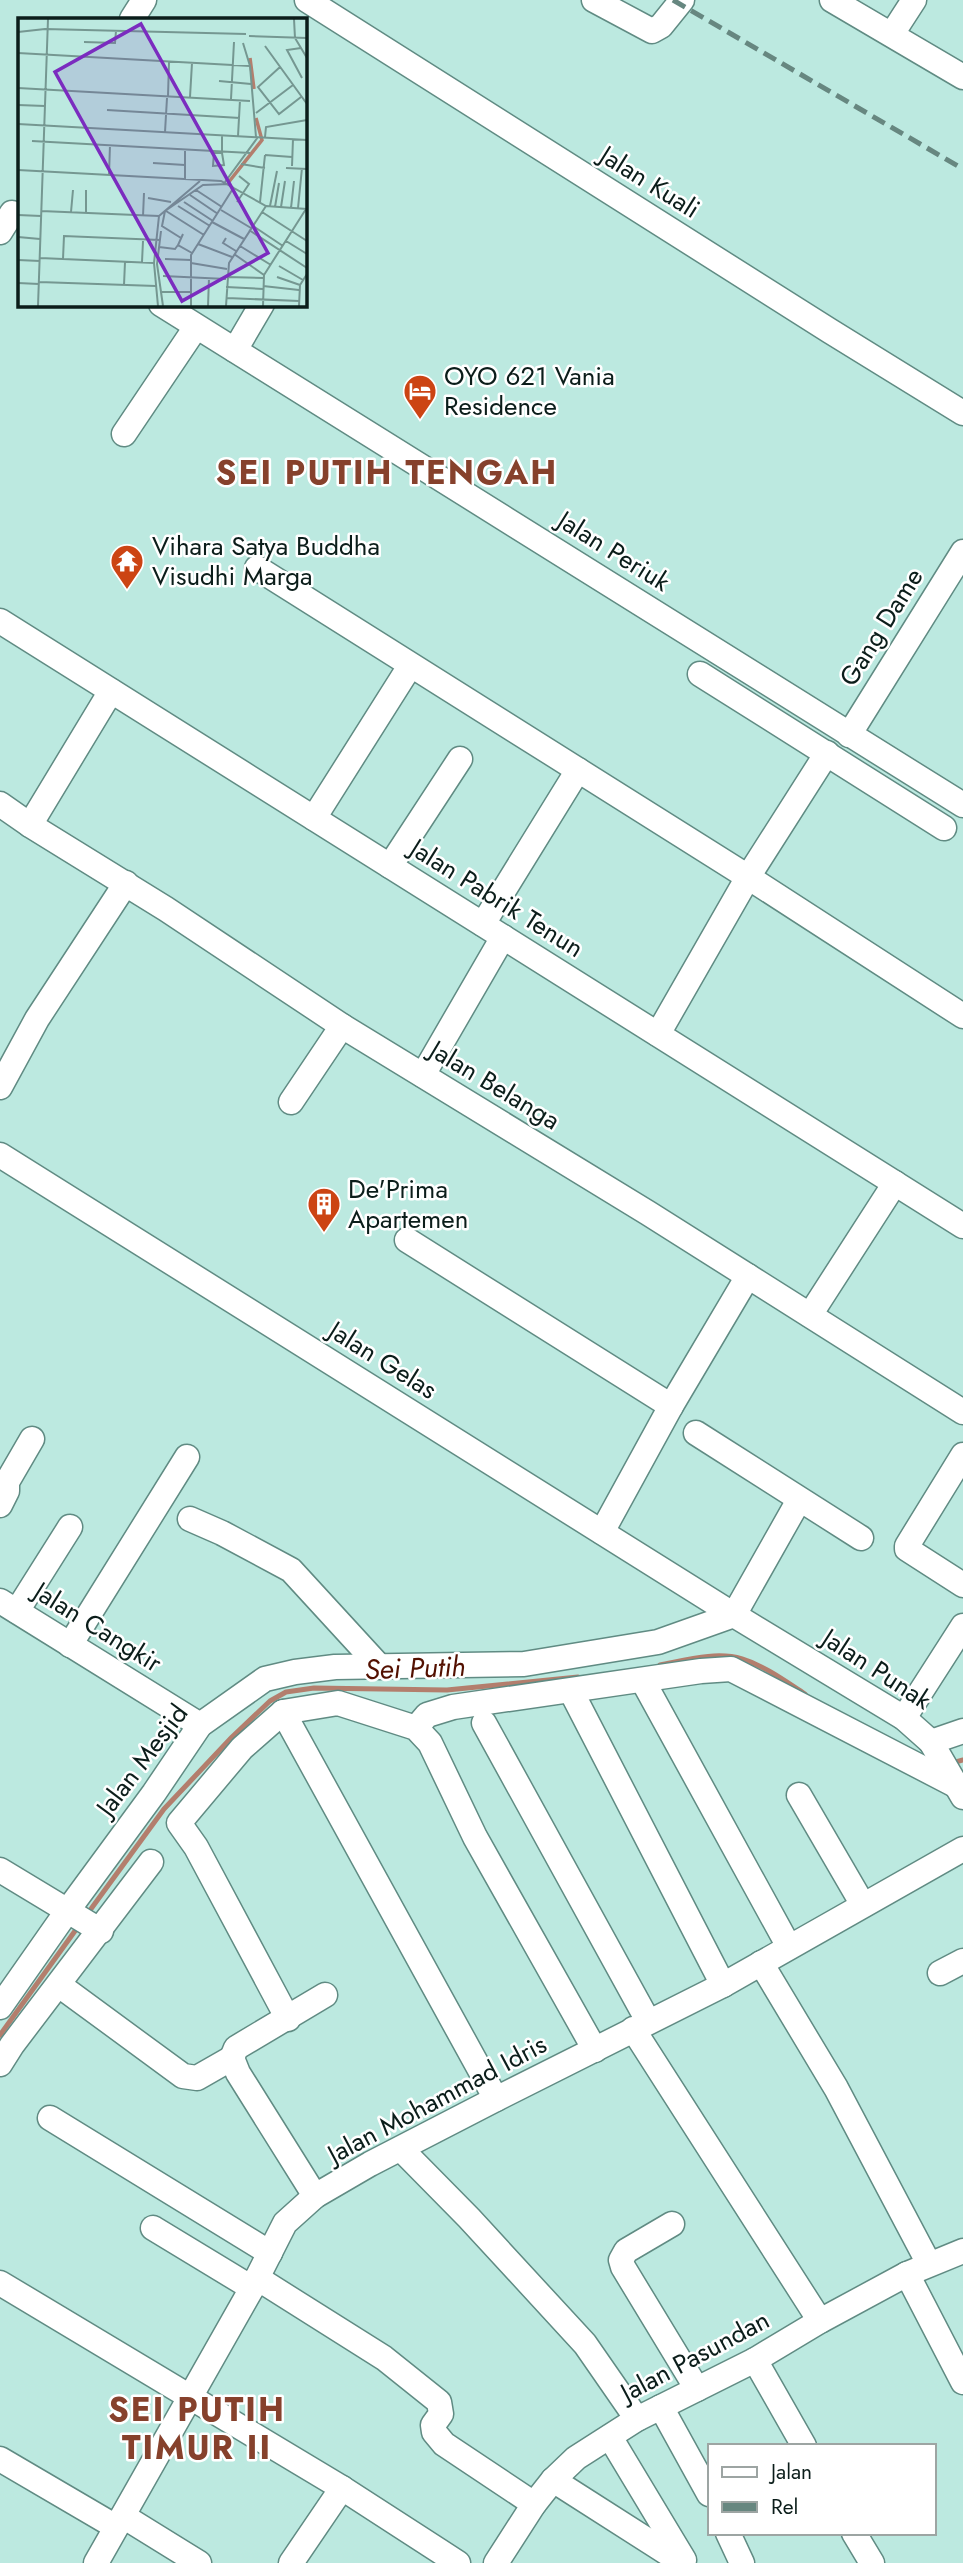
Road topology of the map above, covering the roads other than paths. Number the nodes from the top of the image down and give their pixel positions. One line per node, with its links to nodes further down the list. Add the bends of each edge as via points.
1 (144, 0): 7 (street)
2 (307, 0): 14 (street, Jalan Kuali)
3 (594, 0): 4 (street, via 652,31)
4 (682, 0)
5 (832, 0): 8 (street)
6 (903, 4): 8 (street)
7 (133, 18)
8 (892, 34): 9 (street)
9 (963, 78)
10 (164, 306): 12 (street, Jalan Periuk)
11 (261, 306): 13 (street)
12 (196, 327): 13 (street, Jalan Periuk); 15 (street)
13 (235, 350): 22 (street, Jalan Periuk)
14 (963, 412)
15 (124, 434)
16 (962, 556): 22 (street, Gang Dame)
17 (257, 568): 19 (street)
18 (0, 621): 21 (street, Jalan Pabrik Tenun)
19 (410, 666): 25 (street); 28 (street)
20 (700, 674): 23 (street)
21 (111, 691): 28 (street, Jalan Pabrik Tenun); 29 (street)
22 (849, 734): 27 (street, Jalan Periuk)
23 (827, 753): 30 (street); 32 (street)
24 (460, 759): 31 (street)
25 (578, 770): 32 (street); 34 (street)
26 (0, 804): 29 (street, Jalan Belanga)
27 (963, 805)
28 (314, 818): 31 (street, Jalan Pabrik Tenun)
29 (30, 825): 33 (street, Jalan Belanga)
30 (944, 828)
31 (390, 866): 34 (street, Jalan Pabrik Tenun)
32 (748, 877): 35 (street); 37 (street)
33 (126, 883): 36 (street, Jalan Belanga); 39 (street, via 37,1018)
34 (493, 931): 37 (street, Jalan Pabrik Tenun); 38 (street)
35 (963, 1016)
36 (342, 1026): 38 (street, Jalan Belanga); 40 (street)
37 (658, 1034): 42 (street, Jalan Pabrik Tenun)
38 (423, 1075): 45 (street, Jalan Belanga)
39 (0, 1087)
40 (291, 1102)
41 (0, 1155): 57 (street, Jalan Gelas)
42 (895, 1183): 43 (street, Jalan Pabrik Tenun); 46 (street)
43 (963, 1226)
44 (407, 1240): 47 (street)
45 (748, 1276): 46 (street, Jalan Belanga); 47 (street)
46 (810, 1315): 48 (street, Jalan Belanga)
47 (671, 1406): 57 (street)
48 (963, 1412)
49 (696, 1433): 53 (street)
50 (32, 1438): 54 (street, via 7,1482)
51 (963, 1455): 59 (street, via 906,1546)
52 (187, 1457): 63 (street)
53 (799, 1500): 58 (street); 61 (street)
54 (0, 1505)
55 (190, 1519): 64 (street, via 291,1570)
56 (70, 1527): 60 (street)
57 (602, 1532): 61 (street, Jalan Gelas)
58 (862, 1538)
59 (963, 1585)
60 (8, 1606): 63 (street, Jalan Cangkir)
61 (734, 1615): 64 (street, Jalan Mesjid, via 658,1642 524,1664); 68 (street, Jalan Punak)
62 (963, 1626): 68 (street)
63 (70, 1645): 70 (street, Jalan Cangkir)
64 (380, 1667): 70 (street, Jalan Mesjid, via 335,1667 265,1679)
65 (643, 1681): 66 (street); 73 (street, via 732,1669); 81 (street)
66 (571, 1691): 71 (street, via 453,1707 427,1715); 86 (street)
67 (283, 1712): 71 (street, via 338,1703); 89 (street, via 242,1748 179,1824 196,1847); 94 (street)
68 (904, 1718): 73 (street, Jalan Punak)
69 (484, 1723): 90 (street)
70 (200, 1725): 79 (street, Jalan Mesjid)
71 (416, 1728): 91 (street, via 430,1743 475,1837)
72 (963, 1731): 73 (street)
73 (948, 1770)
74 (799, 1795): 78 (street)
75 (963, 1849): 78 (street, Jalan Mohammad Idris)
76 (151, 1862): 80 (street)
77 (0, 1870): 79 (street)
78 (863, 1905): 81 (street, Jalan Mohammad Idris)
79 (70, 1911): 80 (street); 88 (street, Jalan Mesjid)
80 (99, 1930): 85 (street)
81 (789, 1947): 83 (street, Jalan Mohammad Idris)
82 (963, 1961): 84 (street)
83 (761, 1963): 86 (street, Jalan Mohammad Idris); 102 (street, via 835,2088)
84 (940, 1973)
85 (59, 1985): 92 (street, via 183,2076 197,2078); 93 (street)
86 (723, 1985): 90 (street, Jalan Mohammad Idris)
87 (325, 1995): 89 (street)
88 (0, 2007)
89 (288, 2019): 92 (street, via 236,2048)
90 (640, 2025): 91 (street, Jalan Mohammad Idris); 105 (street)
91 (595, 2050): 94 (street, Jalan Mohammad Idris)
92 (232, 2058): 97 (street)
93 (0, 2064)
94 (496, 2099): 96 (street, Jalan Mohammad Idris)
95 (50, 2118): 101 (street)
96 (401, 2149): 97 (street, Jalan Mohammad Idris); 111 (street, via 585,2344)
97 (315, 2196): 101 (street, Jalan Mohammad Idris, via 285,2223)
98 (672, 2224): 108 (street, via 626,2251 621,2260)
99 (152, 2228): 104 (street)
100 (962, 2252): 102 (street, Jalan Pasundan)
101 (270, 2253): 104 (street, Jalan Mohammad Idris)
102 (918, 2269): 105 (street, Jalan Pasundan); 107 (street)
103 (0, 2283): 109 (street)
104 (254, 2283): 109 (street, Jalan Mohammad Idris); 118 (street, via 414,2379 439,2402 441,2414 433,2425 444,2444)
105 (820, 2321): 106 (street, Jalan Pasundan)
106 (755, 2360): 108 (street, Jalan Pasundan); 113 (street)
107 (963, 2382)
108 (697, 2389): 110 (street, Jalan Pasundan)
109 (190, 2395): 116 (street); 119 (street, Jalan Mohammad Idris)
110 (661, 2407): 111 (street, Jalan Pasundan); 117 (street)
111 (637, 2419): 112 (street, Jalan Pasundan)
112 (610, 2437): 115 (street, Jalan Pasundan, via 576,2458); 127 (street)
113 (803, 2444)
114 (0, 2459): 119 (street)
115 (553, 2480): 118 (street, Jalan Pasundan); 127 (street)
116 (342, 2488): 124 (street); 125 (street)
117 (708, 2492)
118 (534, 2504): 126 (street, Jalan Pasundan)
119 (120, 2522): 122 (street, Jalan Mohammad Idris); 123 (street)
120 (729, 2535): 128 (street)
121 (856, 2535): 129 (street)
122 (96, 2563)
123 (199, 2563)
124 (291, 2563)
125 (458, 2563)
126 (496, 2563)
127 (685, 2563)
128 (742, 2563)
129 (872, 2563)

